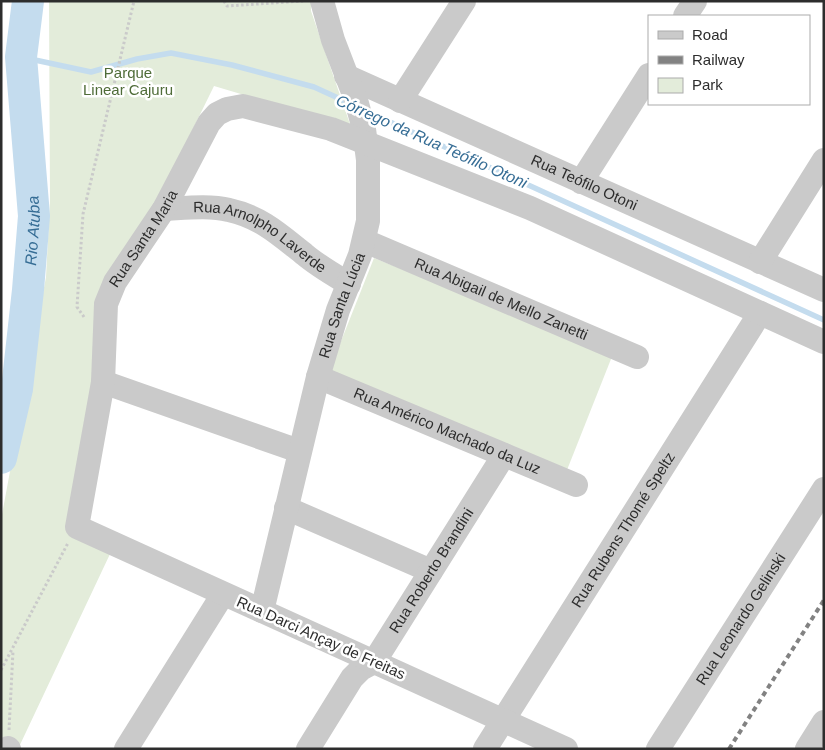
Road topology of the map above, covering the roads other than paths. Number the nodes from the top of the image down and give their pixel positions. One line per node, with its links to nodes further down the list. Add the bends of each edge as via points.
1 (322, 1): 5 (street, Rua Santa Lúcia)
2 (464, 1): 7 (street)
3 (695, 1): 4 (street)
4 (686, 15)
5 (346, 76): 7 (street, Rua Teófilo Otoni); 8 (street, Rua Santa Lúcia)
6 (648, 76): 10 (street)
7 (400, 101): 10 (street, Rua Teófilo Otoni)
8 (366, 142): 11 (street, Rua Santa Maria, via 331,128 258,109 243,106 227,109 208,123); 12 (street, Rua Santa Lúcia, via 369,182); 16 (street, via 530,208)
9 (824, 160): 13 (street)
10 (582, 182): 13 (street, Rua Teófilo Otoni)
11 (164, 209): 14 (street, Rua Arnolpho Laverde, via 228,209 249,215 271,226 318,265); 20 (street, Rua Santa Maria, via 110,294 105,312)
12 (365, 242): 14 (street, Rua Santa Lúcia); 18 (street, Rua Abigail de Mello Zanetti)
13 (760, 262): 15 (street, Rua Teófilo Otoni)
14 (349, 284): 19 (street, Rua Santa Lúcia)
15 (824, 290)
16 (760, 313): 17 (street); 33 (street, Rua Rubens Thomé Speltz)
17 (824, 342)
18 (637, 356)
19 (318, 377): 21 (street, Rua Santa Lúcia); 22 (street, Rua Américo Machado da Luz)
20 (102, 382): 21 (street); 26 (street, Rua Santa Maria)
21 (299, 451): 25 (street, Rua Santa Lúcia)
22 (504, 455): 23 (street, Rua Américo Machado da Luz); 27 (street, Rua Roberto Brandini)
23 (576, 485)
24 (824, 489): 39 (street, Rua Leonardo Gelinski)
25 (286, 508): 27 (street); 29 (street, Rua Santa Lúcia)
26 (77, 527): 28 (street, Rua Darci Ançay de Freitas)
27 (431, 571): 31 (street, Rua Roberto Brandini)
28 (223, 594): 29 (street, Rua Darci Ançay de Freitas); 35 (street)
29 (262, 611): 30 (street, Rua Darci Ançay de Freitas)
30 (341, 647): 31 (street, Rua Darci Ançay de Freitas); 32 (street, via 349,656)
31 (374, 662): 32 (street, Rua Roberto Brandini); 33 (street, Rua Darci Ançay de Freitas)
32 (352, 678): 36 (street, Rua Roberto Brandini)
33 (503, 720): 37 (street, Rua Rubens Thomé Speltz); 38 (street, Rua Darci Ançay de Freitas)
34 (824, 722): 40 (street)
35 (126, 749)
36 (308, 749)
37 (485, 749)
38 (566, 749)
39 (658, 749)
40 (807, 749)

